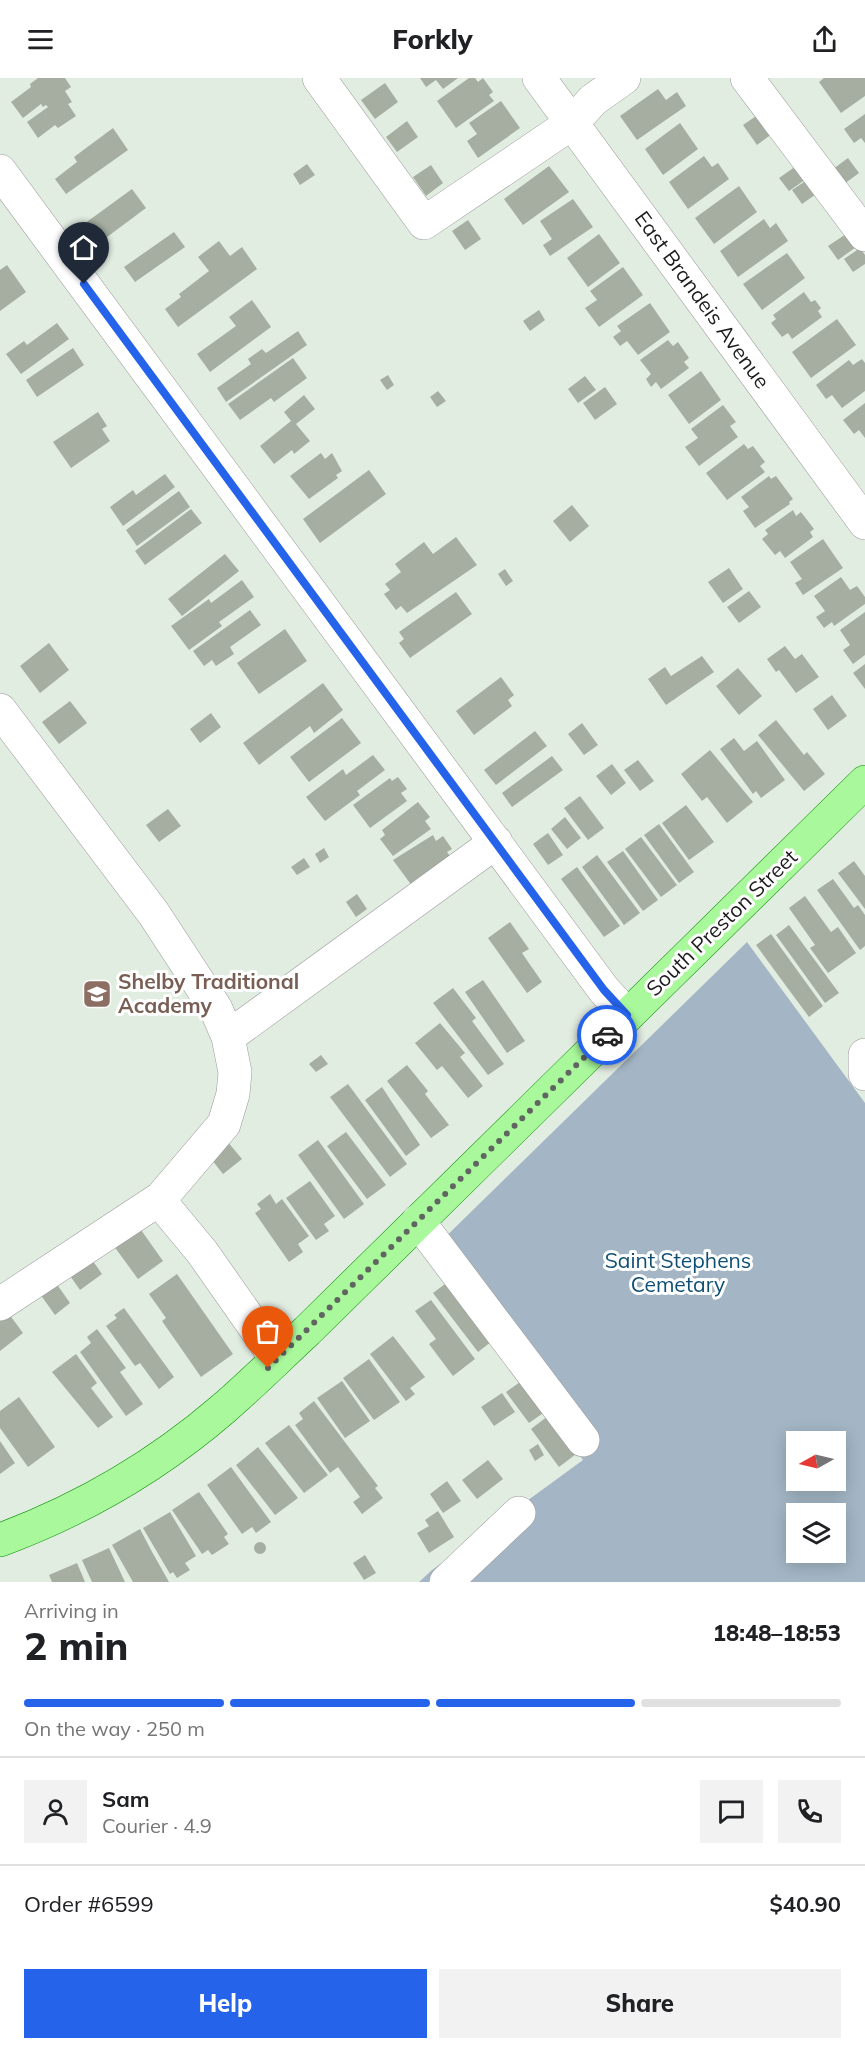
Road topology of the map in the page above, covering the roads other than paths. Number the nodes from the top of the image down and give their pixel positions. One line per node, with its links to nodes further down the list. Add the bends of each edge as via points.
1 (319, 78): 5 (street, via 424,223)
2 (539, 78): 5 (street, East Brandeis Avenue)
3 (624, 78): 5 (street, via 593,100)
4 (747, 78): 7 (street)
5 (572, 123): 8 (street, East Brandeis Avenue)
6 (0, 171): 11 (street)
7 (865, 235)
8 (865, 523)
9 (0, 710): 13 (street, via 153,914 216,1009)
10 (865, 782): 12 (main road, South Preston Street)
11 (496, 842): 12 (street, via 604,990); 13 (street)
12 (627, 1015): 17 (main road, South Preston Street)
13 (228, 1037): 16 (street, via 235,1072 234,1095 224,1124)
14 (865, 1055): 15 (street)
15 (865, 1074)
16 (161, 1198): 18 (street); 19 (street)
17 (418, 1221): 19 (main road, South Preston Street); 20 (street)
18 (6, 1288)
19 (277, 1359): 22 (main road, South Preston Street, via 222,1410 167,1452 106,1491)
20 (583, 1440)
21 (519, 1513): 23 (street)
22 (0, 1540)
23 (446, 1582)

